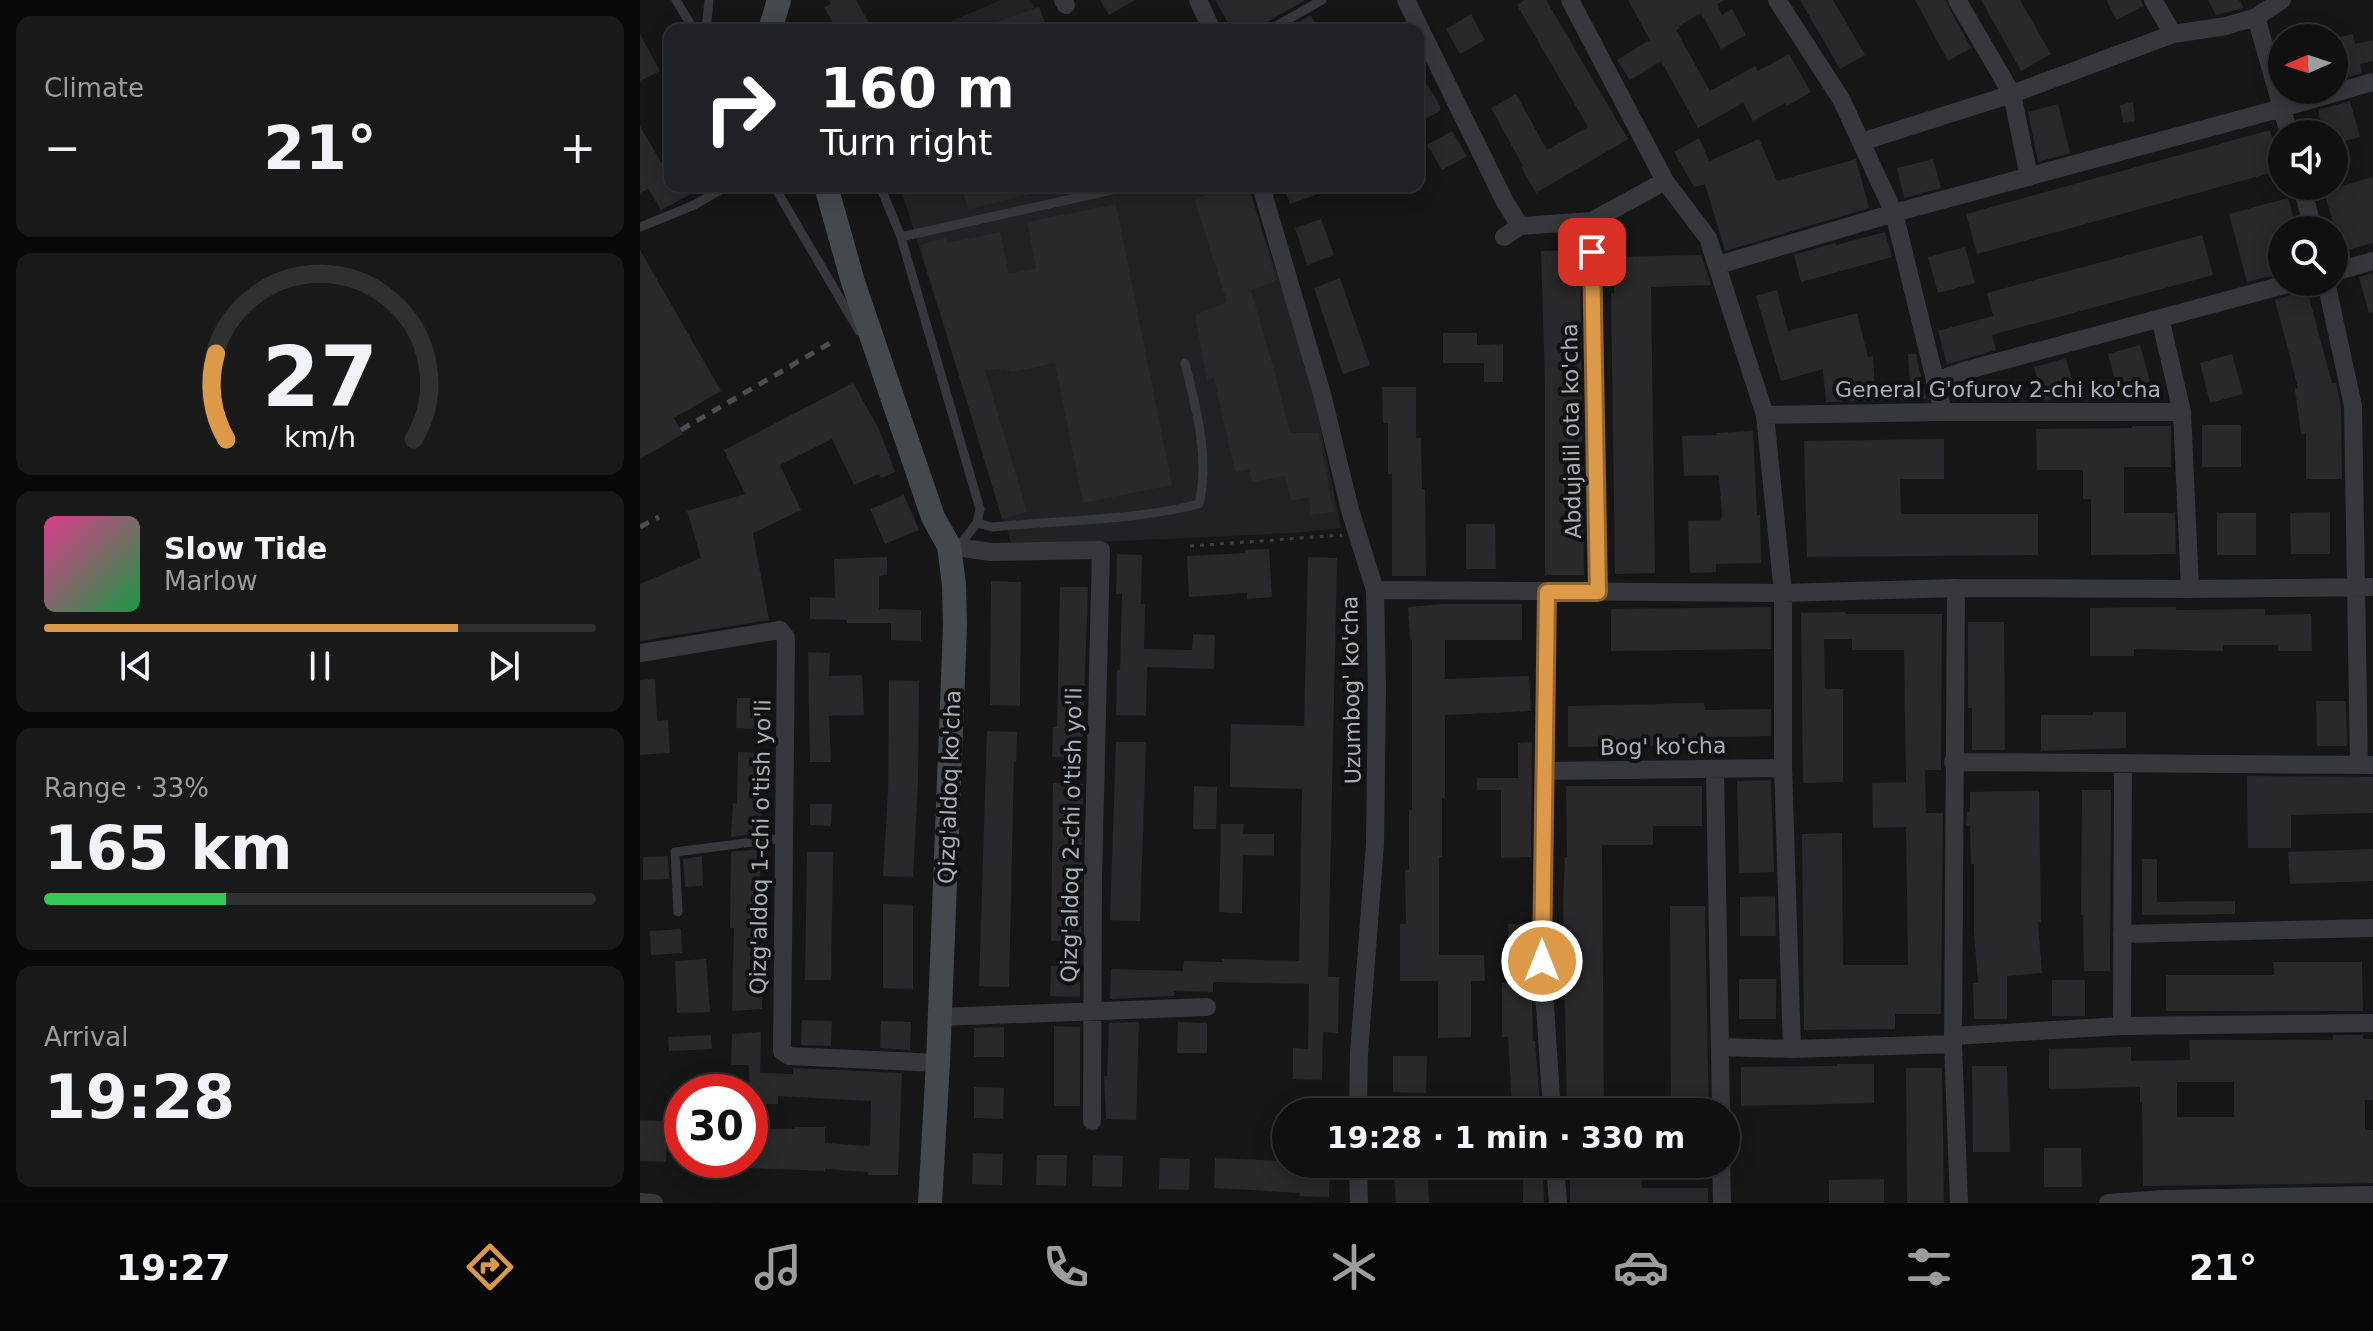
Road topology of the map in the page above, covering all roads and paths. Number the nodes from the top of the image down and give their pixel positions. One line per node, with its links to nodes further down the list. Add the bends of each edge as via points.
1 (676, 0): 13 (lane)
2 (709, 0): 14 (lane)
3 (779, 0): 15 (street)
4 (1198, 0): 16 (street)
5 (1322, 0): 17 (lane)
6 (1406, 0): 18 (street)
7 (1570, 0): 27 (street)
8 (1777, 0): 25 (street, via 1841,99)
9 (1957, 0): 22 (street)
10 (2153, 0): 19 (street)
11 (2282, 0): 12 (street)
12 (2250, 18): 19 (street); 23 (street)
13 (690, 24)
14 (707, 24)
15 (772, 24)
16 (1209, 24)
17 (1280, 24)
18 (1418, 24)
19 (2173, 34): 22 (street)
20 (1424, 37): 35 (street, via 1504,200 1512,231)
21 (2373, 82): 23 (street)
22 (2012, 94): 25 (street); 26 (street)
23 (2282, 108): 24 (street); 26 (street)
24 (2285, 120)
25 (1861, 142): 34 (street)
26 (2029, 177): 34 (street)
27 (1665, 181): 35 (street); 39 (street, via 1708,238)
28 (717, 192): 36 (lane)
29 (777, 192): 46 (lane)
30 (828, 192): 46 (street, Qizg'aldoq ko'cha)
31 (882, 192): 37 (lane)
32 (1103, 192): 37 (lane)
33 (1263, 192): 53 (street, Uzumbog' ko'cha)
34 (1894, 213): 39 (street); 45 (street)
35 (1592, 221): 61 (street, Abdujalil ota ko'cha)
36 (640, 227)
37 (901, 237): 52 (lane, via 980,509)
38 (2373, 261): 40 (street)
39 (1718, 265): 51 (street)
40 (2348, 268)
41 (2268, 289): 43 (street, General G'ofurov 2-chi ko'cha)
42 (2329, 296): 47 (street)
43 (2160, 318): 45 (street, General G'ofurov 2-chi ko'cha); 50 (street, General G'ofurov 2-chi ko'cha)
44 (1185, 363): 52 (lane, via 1198,415 1205,482 1199,504 1115,518 992,527)
45 (1935, 381): 49 (street)
46 (889, 382): 54 (street, Qizg'aldoq ko'cha, via 933,517)
47 (2353, 406): 48 (street); 56 (street)
48 (2373, 407)
49 (1943, 412): 50 (street, General G'ofurov 2-chi ko'cha); 51 (street, General G'ofurov 2-chi ko'cha)
50 (2182, 412): 58 (street)
51 (1765, 415): 62 (street)
52 (977, 523): 54 (lane)
53 (1358, 535): 55 (path); 59 (street, Uzumbog' ko'cha)
54 (954, 546): 75 (street, Qizg'aldoq 2-chi o'tish yo'li, via 991,552 1101,550); 76 (street, Qizg'aldoq ko'cha)
55 (1190, 546)
56 (2364, 587): 58 (street); 66 (street)
57 (1956, 588): 58 (street); 62 (street); 64 (street)
58 (2190, 589)
59 (1375, 590): 60 (street); 83 (street, Uzumbog' ko'cha, via 1375,844)
60 (1547, 592): 61 (street); 69 (street)
61 (1598, 592): 62 (street)
62 (1783, 593): 67 (street)
63 (640, 653): 70 (street, Qizg'aldoq 1-chi o'tish yo'li, via 783,631)
64 (1953, 762): 65 (street); 79 (street)
65 (2123, 763): 66 (street); 73 (street)
66 (2366, 765)
67 (1783, 768): 68 (street, Bog' ko'cha); 81 (street)
68 (1715, 770): 69 (street, Bog' ko'cha); 80 (street)
69 (1544, 771): 84 (street, via 1542,961)
70 (784, 838): 71 (lane, via 675,852); 82 (street, Qizg'aldoq 1-chi o'tish yo'li, via 782,1051 789,1056)
71 (678, 912)
72 (2373, 928): 73 (street)
73 (2122, 934): 78 (street)
74 (1207, 1007): 75 (street)
75 (1092, 1010): 76 (street); 86 (street, Qizg'aldoq 2-chi o'tish yo'li)
76 (940, 1017): 82 (street, Qizg'aldoq ko'cha)
77 (2373, 1023): 78 (street)
78 (2122, 1026): 79 (street)
79 (1953, 1040): 81 (street); 98 (street)
80 (1720, 1047): 81 (street); 85 (street)
81 (1792, 1049)
82 (938, 1063): 94 (street, Qizg'aldoq ko'cha)
83 (1358, 1098)
84 (1551, 1098)
85 (1721, 1098)
86 (1092, 1121)
87 (1358, 1178): 95 (street)
88 (1556, 1178): 96 (street)
89 (1721, 1178): 97 (street)
90 (2373, 1195): 91 (street)
91 (2164, 1201): 99 (street)
92 (640, 1202): 93 (street)
93 (654, 1203)
94 (930, 1203)
95 (1359, 1203)
96 (1558, 1203)
97 (1722, 1203)
98 (1959, 1203)
99 (2108, 1203)

